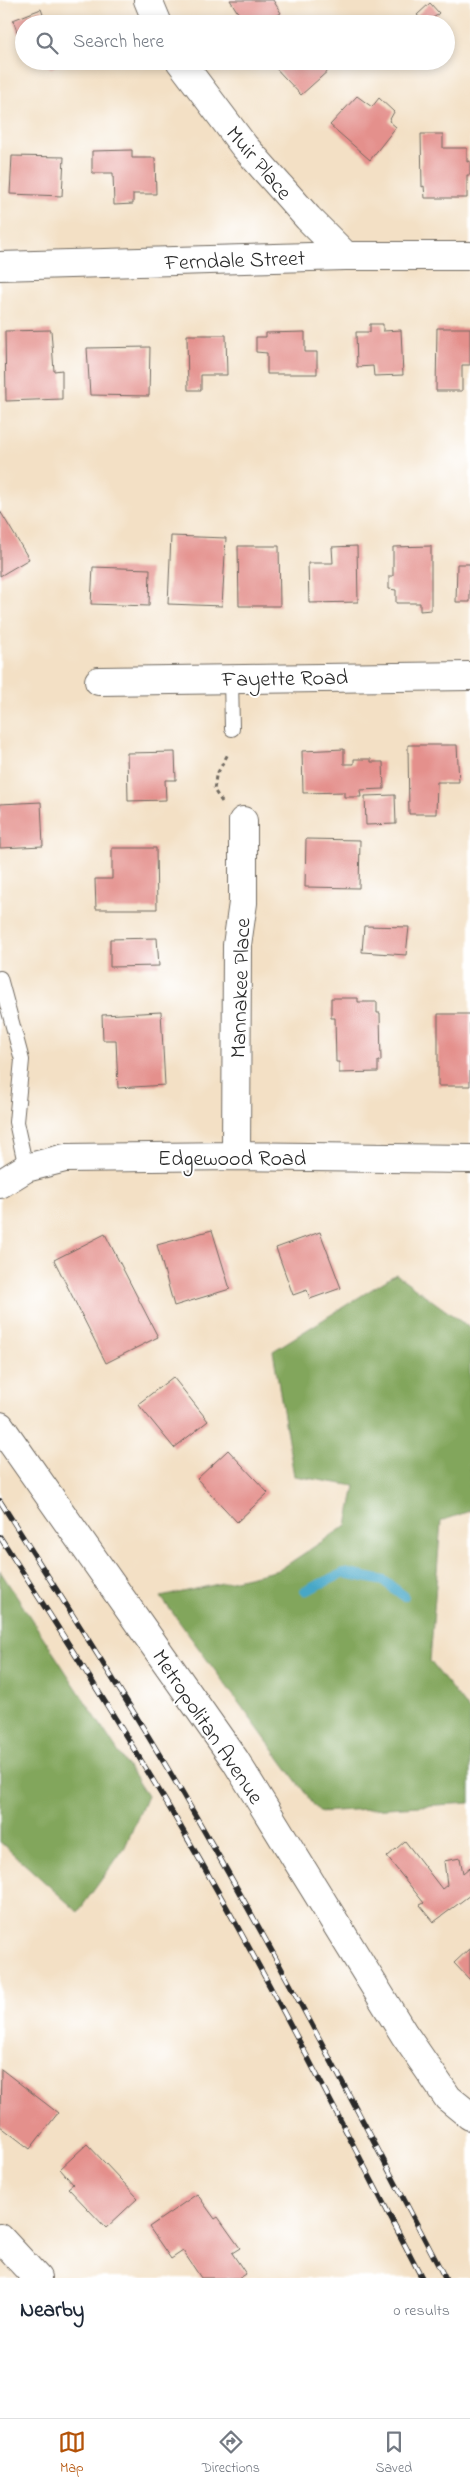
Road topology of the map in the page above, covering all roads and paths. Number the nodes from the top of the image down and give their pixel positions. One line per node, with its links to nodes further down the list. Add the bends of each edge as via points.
1 (148, 0): 2 (street)
2 (154, 15)
3 (187, 70): 4 (street, Muir Place, via 249,153)
4 (346, 256): 5 (street, Ferndale Street); 6 (street, Ferndale Street)
5 (470, 256)
6 (0, 266)
7 (470, 676): 8 (street, Fayette Road)
8 (231, 678): 9 (street, Fayette Road); 10 (lane)
9 (99, 681)
10 (232, 729): 11 (path, via 228,755 216,776 214,790 223,803)
11 (243, 820): 13 (street, Mannakee Place, via 242,903 236,945)
12 (0, 978): 15 (lane, via 22,1060 16,1122)
13 (236, 1156): 14 (street, Edgewood Road); 15 (street, Edgewood Road, via 66,1158)
14 (470, 1159)
15 (26, 1168): 16 (street, Edgewood Road)
16 (0, 1184)
17 (0, 1426): 18 (street, Metropolitan Avenue, via 235,1760 404,2034 448,2098)
18 (470, 2116)
19 (0, 2238): 20 (street)
20 (36, 2278)

